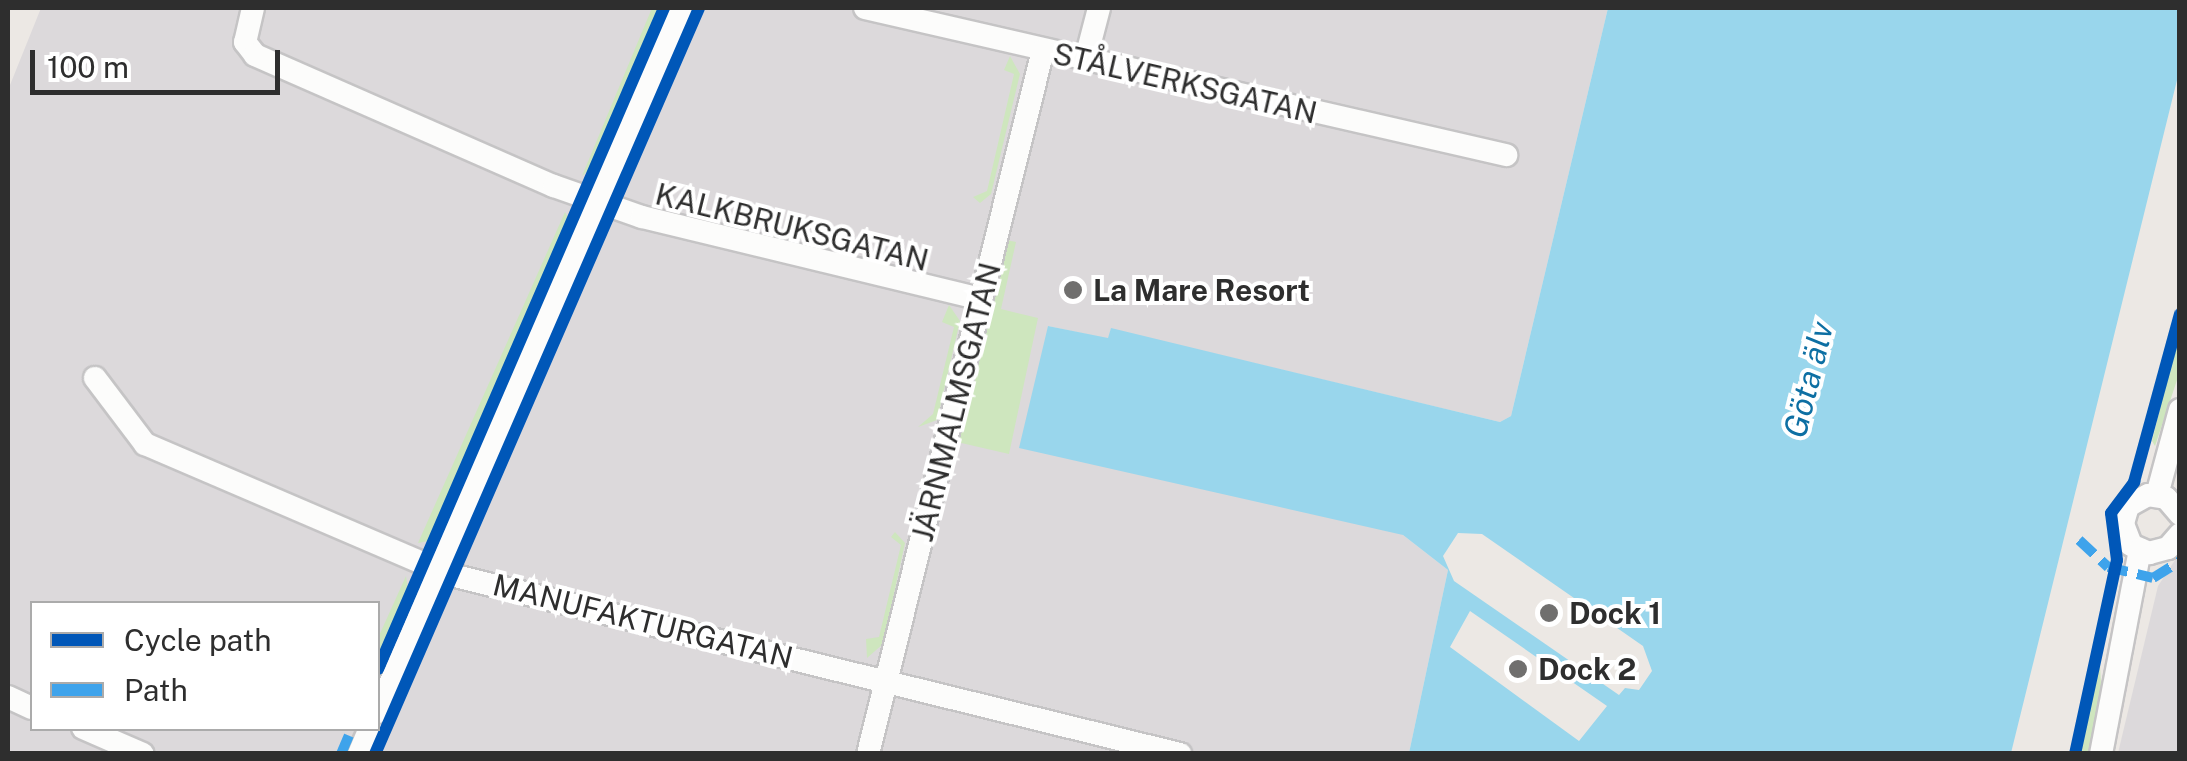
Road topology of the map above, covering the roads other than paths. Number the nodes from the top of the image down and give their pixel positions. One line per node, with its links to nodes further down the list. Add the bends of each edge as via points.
1 (253, 8): 8 (street, KALKBRUKSGATAN, via 244,42 255,55)
2 (681, 8): 8 (street)
3 (865, 8): 5 (street, STÅLVERKSGATAN)
4 (1099, 8): 6 (street)
5 (1043, 50): 6 (street, STÅLVERKSGATAN); 9 (street, JÄRNMALMSGATAN)
6 (1086, 58): 7 (street, STÅLVERKSGATAN)
7 (1506, 155)
8 (596, 201): 9 (street, KALKBRUKSGATAN); 15 (street)
9 (981, 299): 16 (street, JÄRNMALMSGATAN)
10 (95, 378): 15 (street, MANUFAKTURGATAN, via 145,444)
11 (2180, 410): 12 (street)
12 (2157, 495): 13 (street); 14 (street, via 2139,497 2124,514 2126,537)
13 (2180, 514)
14 (2166, 547): 22 (street)
15 (438, 570): 16 (street, MANUFAKTURGATAN); 17 (street)
16 (888, 683): 20 (street, JÄRNMALMSGATAN); 21 (street, MANUFAKTURGATAN)
17 (380, 707)
18 (89, 731): 19 (street)
19 (143, 754)
20 (868, 754)
21 (1180, 754)
22 (2102, 754)

